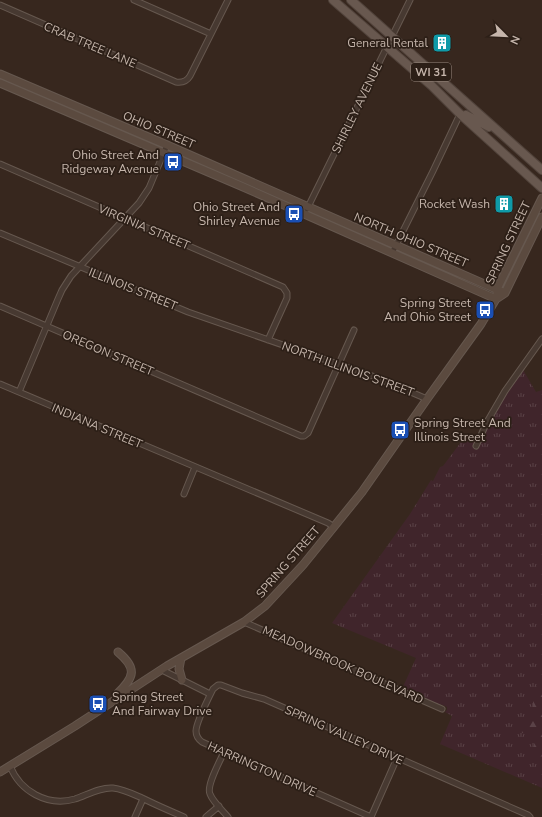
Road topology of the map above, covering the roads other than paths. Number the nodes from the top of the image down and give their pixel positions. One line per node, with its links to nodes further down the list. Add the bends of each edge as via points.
1 (134, 0): 7 (street)
2 (228, 0): 7 (street)
3 (333, 0): 9 (main road, WI 31)
4 (351, 0): 8 (main road, WI 31)
5 (410, 0): 8 (street, SHIRLEY AVENUE)
6 (0, 5): 7 (street, CRAB TREE LANE, via 176,82 185,81 190,76)
7 (211, 34)
8 (392, 37): 9 (street, SHIRLEY AVENUE); 15 (main road, WI 31)
9 (387, 48): 12 (main road, WI 31); 32 (street, SHIRLEY AVENUE)
10 (0, 74): 13 (street, OHIO STREET)
11 (0, 83): 14 (street, OHIO STREET)
12 (432, 86): 15 (main road, via 455,99); 16 (main road, WI 31)
13 (34, 88): 14 (street); 17 (street, OHIO STREET)
14 (30, 96): 18 (street, OHIO STREET)
15 (465, 101): 19 (main road, WI 31)
16 (460, 114): 19 (main road, via 468,115); 29 (main road, WI 31); 37 (street)
17 (97, 115): 18 (street); 20 (street, OHIO STREET)
18 (93, 123): 21 (street, OHIO STREET)
19 (495, 129): 22 (main road, WI 31)
20 (167, 145): 21 (street); 24 (street, OHIO STREET)
21 (164, 154): 27 (street, OHIO STREET); 35 (street, via 144,196)
22 (530, 160): 25 (main road); 26 (main road, WI 31)
23 (0, 164): 35 (street, VIRGINIA STREET)
24 (212, 165): 27 (street); 28 (street, OHIO STREET)
25 (542, 165)
26 (542, 170)
27 (208, 172): 30 (street, OHIO STREET)
28 (256, 185): 30 (street); 32 (street, OHIO STREET)
29 (542, 188)
30 (253, 192): 33 (street, OHIO STREET)
31 (542, 198): 44 (street, SPRING STREET)
32 (308, 208): 33 (street, SHIRLEY AVENUE); 37 (street, NORTH OHIO STREET)
33 (304, 215): 38 (street, NORTH OHIO STREET)
34 (542, 216): 45 (street, SPRING STREET)
35 (125, 218): 39 (street); 51 (street, VIRGINIA STREET, via 284,287 287,292 286,298)
36 (0, 233): 39 (street, ILLINOIS STREET)
37 (395, 245): 38 (street); 40 (street, NORTH OHIO STREET)
38 (392, 253): 41 (street, NORTH OHIO STREET)
39 (80, 267): 48 (street, via 62,290); 51 (street, ILLINOIS STREET, via 188,312)
40 (446, 267): 41 (street); 42 (street, NORTH OHIO STREET)
41 (444, 276): 43 (street, NORTH OHIO STREET)
42 (472, 278): 43 (street); 44 (street, NORTH OHIO STREET)
43 (468, 286): 46 (street, NORTH OHIO STREET)
44 (497, 289): 45 (street, NORTH OHIO STREET); 46 (street, SPRING STREET)
45 (505, 293): 46 (street, SPRING STREET)
46 (496, 299): 55 (street, SPRING STREET, via 481,324)
47 (0, 306): 48 (street, OREGON STREET)
48 (47, 326): 52 (street, OREGON STREET, via 304,436 308,433); 54 (street)
49 (354, 330): 52 (street)
50 (542, 339): 56 (street, via 505,391)
51 (268, 340): 52 (street, NORTH ILLINOIS STREET)
52 (338, 364): 55 (street, NORTH ILLINOIS STREET)
53 (0, 384): 54 (street, INDIANA STREET)
54 (19, 392): 57 (street, INDIANA STREET)
55 (426, 399): 59 (street, SPRING STREET, via 367,485)
56 (476, 446)
57 (195, 467): 58 (street); 59 (street, INDIANA STREET)
58 (184, 494)
59 (334, 527): 60 (street, SPRING STREET, via 273,598)
60 (244, 622): 62 (street, SPRING STREET); 67 (street, MEADOWBROOK BOULEVARD)
61 (118, 652): 66 (street, via 130,665 132,673 127,683)
62 (181, 658): 63 (street, SPRING STREET); 64 (street, via 179,669)
63 (162, 670): 64 (street); 66 (street, SPRING STREET)
64 (182, 680): 65 (street)
65 (210, 694): 68 (street, HARRINGTON DRIVE, via 196,727 196,734 202,742); 69 (street, SPRING VALLEY DRIVE, via 215,686 224,685 264,699)
66 (108, 704): 70 (street, SPRING STREET)
67 (442, 709)
68 (224, 752): 73 (street, via 209,788 210,795); 78 (street, HARRINGTON DRIVE)
69 (397, 758): 78 (street); 79 (street, SPRING VALLEY DRIVE)
70 (10, 766): 71 (street, SPRING STREET); 72 (street, via 26,789 46,799 65,801 101,789 113,788)
71 (0, 772)
72 (143, 799): 74 (street); 75 (street)
73 (219, 806): 76 (street); 77 (street)
74 (135, 817)
75 (184, 817)
76 (206, 817)
77 (228, 817)
78 (371, 817)
79 (530, 817)

